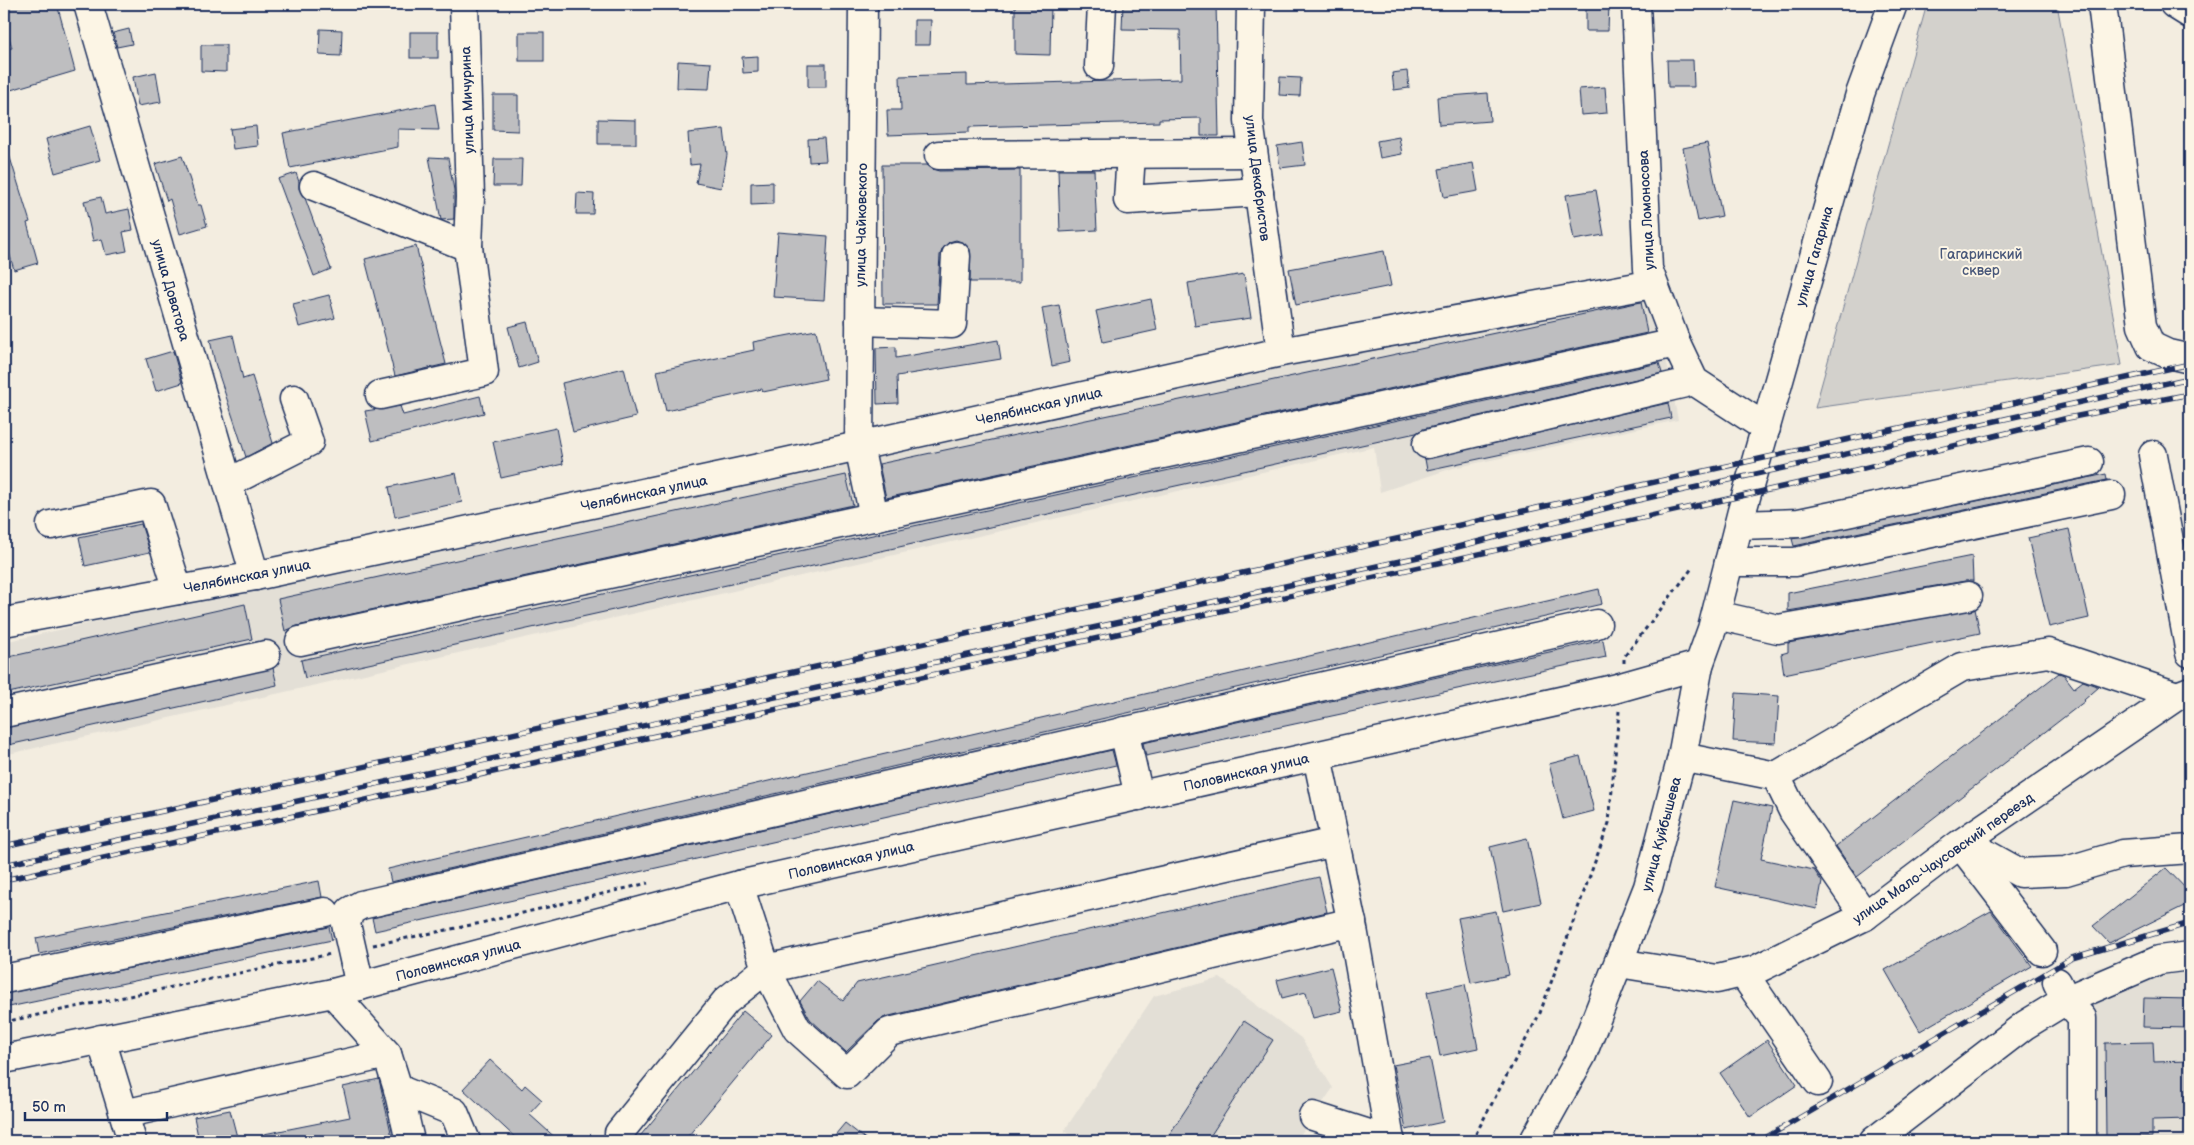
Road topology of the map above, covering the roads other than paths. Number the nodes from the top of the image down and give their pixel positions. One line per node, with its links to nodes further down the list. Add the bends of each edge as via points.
1 (88, 4): 32 (street, улица Доватора)
2 (464, 4): 17 (street, улица Мичурина, via 470,196)
3 (863, 4): 20 (street, улица Чайковского)
4 (1102, 4): 11 (street)
5 (1251, 4): 12 (street, улица Декабристов, via 1249,122)
6 (1636, 4): 19 (street, улица Ломоносова, via 1648,269)
7 (1893, 4): 27 (street, улица Гагарина, via 1860,94)
8 (2102, 4): 23 (street, via 2142,326 2151,346)
9 (2174, 4): 10 (street)
10 (2190, 14)
11 (1099, 66)
12 (1253, 153): 13 (street); 16 (street, улица Декабристов)
13 (1131, 154): 14 (street); 16 (street, via 1128,200)
14 (939, 155)
15 (314, 186): 17 (street)
16 (1259, 192): 22 (street, улица Декабристов)
17 (468, 247): 25 (street, улица Мичурина, via 484,372)
18 (956, 256): 20 (street, via 952,324)
19 (1653, 284): 21 (street, улица Ломоносова); 22 (street, Челябинская улица)
20 (860, 321): 29 (street, улица Чайковского)
21 (1676, 343): 24 (street, улица Ломоносова); 35 (street)
22 (1281, 352): 29 (street, Челябинская улица)
23 (2186, 358)
24 (1694, 381): 27 (street); 28 (street)
25 (380, 395)
26 (294, 399): 32 (street, via 309,442)
27 (1766, 428): 36 (street, улица Гагарина)
28 (1427, 444)
29 (859, 446): 35 (street, улица Чайковского); 40 (street, Челябинская улица)
30 (2153, 455): 47 (street)
31 (2089, 462): 36 (street, via 1799,523)
32 (228, 483): 40 (street, улица Доватора)
33 (2111, 495): 39 (street, via 1795,562)
34 (2181, 501): 38 (street)
35 (874, 516): 46 (street)
36 (1741, 518): 39 (street, улица Куйбышева)
37 (51, 525): 41 (street, via 151,504)
38 (2190, 551)
39 (1729, 562): 43 (street, улица Куйбышева)
40 (255, 576): 41 (street, Челябинская улица)
41 (178, 590): 44 (street, Челябинская улица)
42 (1968, 596): 43 (street, via 1778,629)
43 (1716, 615): 49 (street, улица Куйбышева)
44 (4, 622)
45 (1597, 624): 52 (street)
46 (300, 641)
47 (2190, 653)
48 (266, 655): 51 (street)
49 (1699, 665): 53 (street, Половинская улица, via 1621,687); 54 (street, улица Куйбышева)
50 (2184, 694): 55 (street, via 2048,652 1962,667); 57 (street, улица Мало-Чаусовский переезд)
51 (4, 713)
52 (1124, 731): 56 (street); 70 (street, via 361,905 350,911 346,924)
53 (1317, 756): 56 (street, Половинская улица); 58 (street)
54 (1682, 757): 55 (street); 66 (street, улица Куйбышева, via 1648,887)
55 (1776, 776): 62 (street, via 1793,811)
56 (1139, 796): 60 (street, Половинская улица)
57 (1966, 841): 59 (street, via 2020,873 2066,871 2123,854); 62 (street, улица Мало-Чаусовский переезд); 64 (street)
58 (1335, 842): 63 (street); 67 (street)
59 (2190, 849)
60 (739, 886): 67 (street); 70 (street, Половинская улица)
61 (324, 912): 69 (street)
62 (1865, 916): 68 (street, улица Мало-Чаусовский переезд)
63 (1352, 922): 67 (street, via 889,1032 847,1074 797,1029); 84 (street)
64 (2042, 951)
65 (2190, 956): 71 (street, via 2159,960)
66 (1619, 963): 68 (street, улица Мало-Чаусовский переезд, via 1717,979); 85 (street, улица Куйбышева, via 1582,1055)
67 (766, 969): 80 (street, via 726,1001)
68 (1743, 973): 76 (street)
69 (4, 979)
70 (360, 986): 72 (street, Половинская улица)
71 (2061, 991): 86 (street, via 2025,1024); 87 (street, via 2082,1018)
72 (333, 993): 73 (street, Половинская улица); 74 (street)
73 (101, 1039): 75 (street, Половинская улица); 78 (street)
74 (387, 1054): 77 (street); 78 (street)
75 (4, 1059)
76 (1818, 1082)
77 (398, 1089): 82 (street); 83 (street, via 454,1112)
78 (124, 1114): 81 (street)
79 (1314, 1116): 84 (street)
80 (619, 1133)
81 (132, 1141)
82 (410, 1141)
83 (466, 1141)
84 (1390, 1141)
85 (1534, 1141)
86 (1874, 1141)
87 (2082, 1141)

